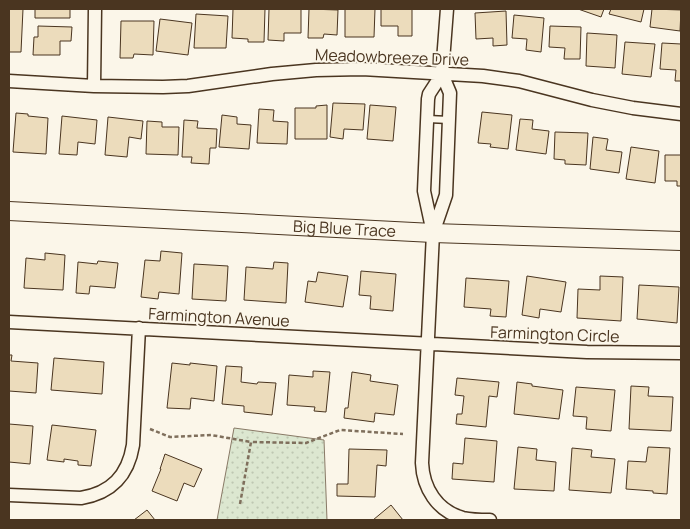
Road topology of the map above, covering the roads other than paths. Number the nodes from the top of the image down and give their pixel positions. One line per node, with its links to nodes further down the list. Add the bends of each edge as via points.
1 (95, 9): 5 (street)
2 (447, 9): 3 (street)
3 (442, 74): 5 (street, Meadowbreeze Drive, via 316,70 188,86); 6 (street, Meadowbreeze Drive, via 519,81 625,107); 7 (street, via 429,94); 8 (street, via 450,93)
4 (9, 81): 5 (street, Meadowbreeze Drive)
5 (94, 86)
6 (681, 114)
7 (428, 119): 8 (lane); 10 (street, via 424,191)
8 (449, 120): 10 (street, via 446,195)
9 (9, 211): 10 (street, Big Blue Trace)
10 (433, 233): 11 (street, Big Blue Trace); 14 (street)
11 (681, 241)
12 (9, 322): 13 (street, Farmington Avenue)
13 (139, 328): 14 (street, Farmington Avenue); 16 (street, via 133,446 123,474 109,488 81,498)
14 (428, 344): 15 (street, Farmington Circle); 17 (street, via 422,463 425,482 432,497 447,510 465,518)
15 (681, 354)
16 (9, 495)
17 (490, 520)

